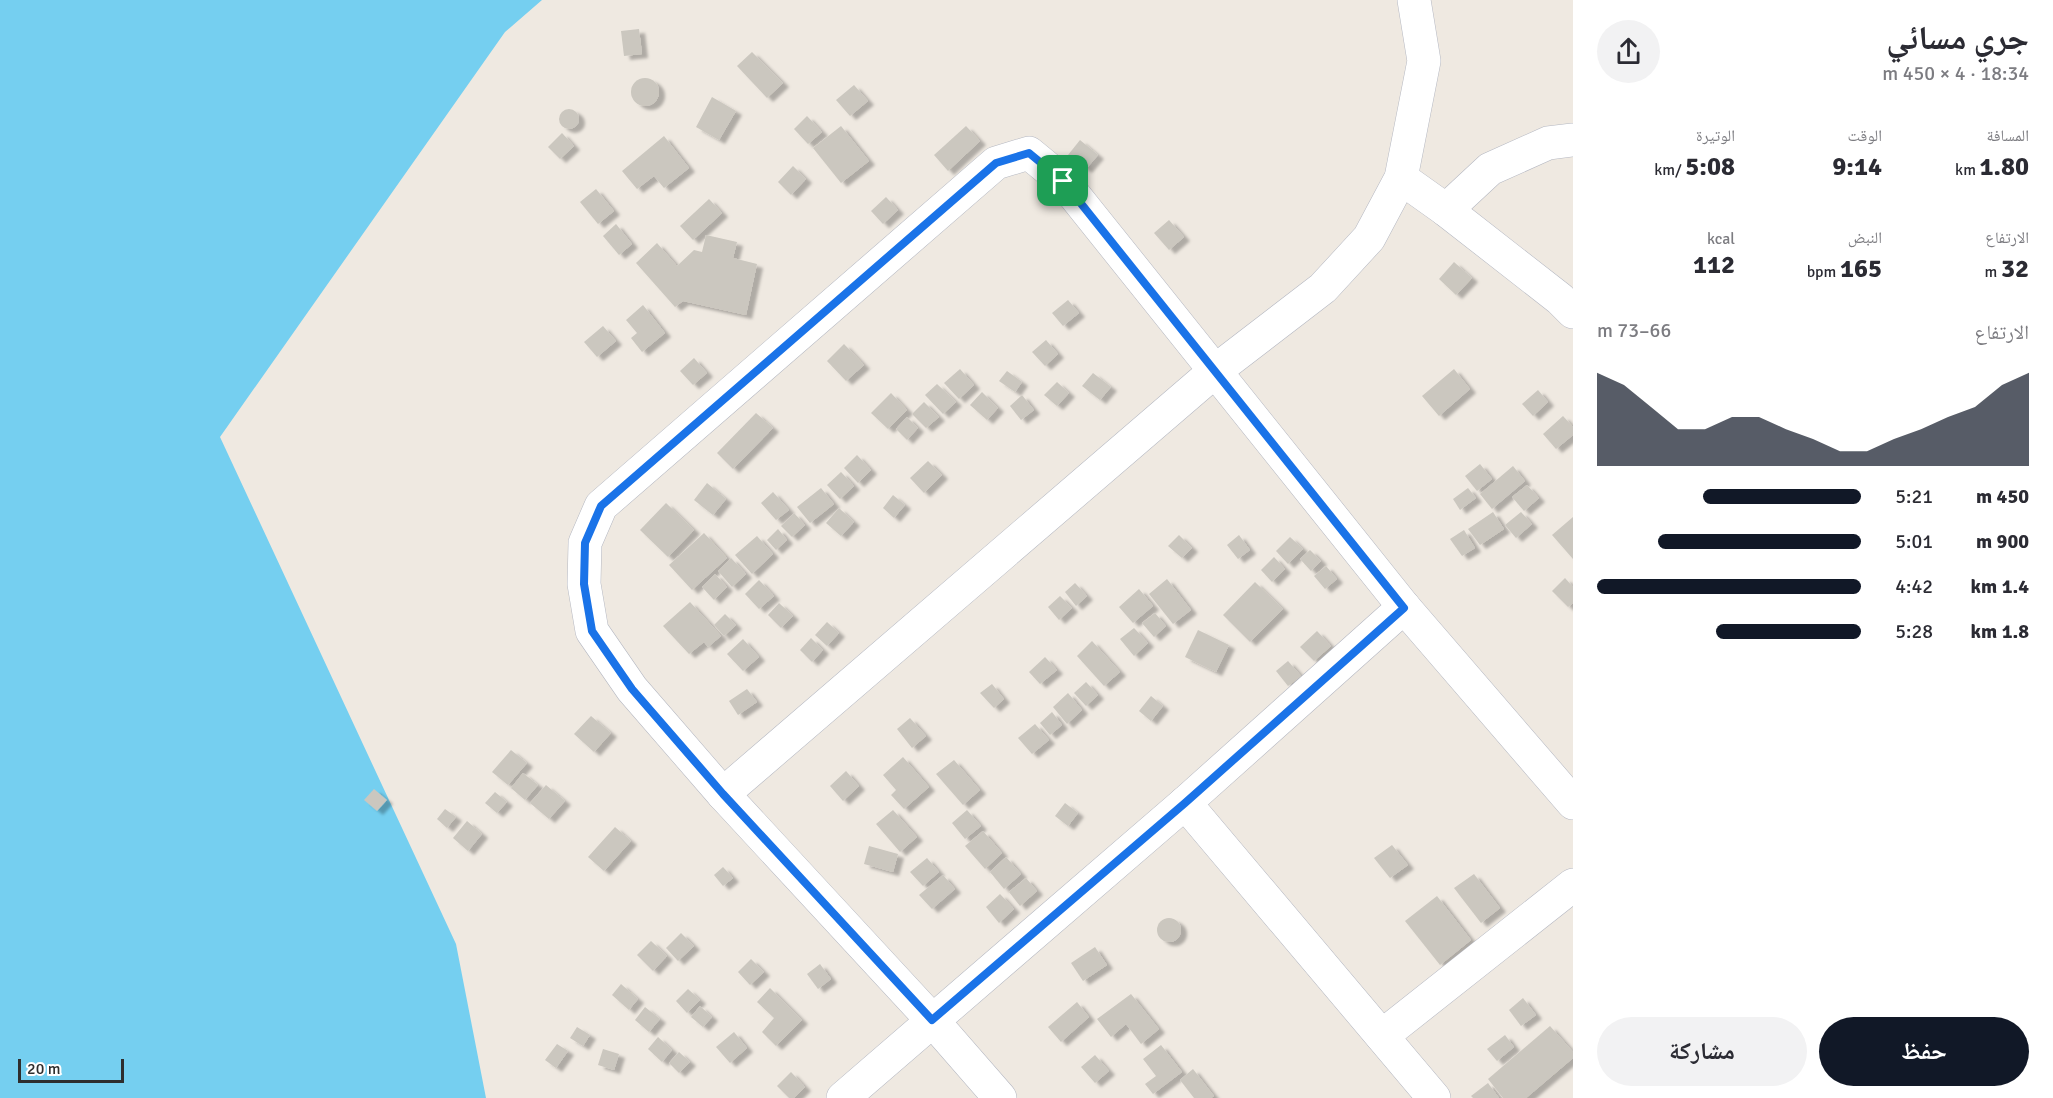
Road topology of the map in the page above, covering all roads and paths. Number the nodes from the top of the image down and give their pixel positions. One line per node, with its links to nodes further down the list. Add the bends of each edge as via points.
1 (1414, 0): 3 (street, via 1424,61)
2 (1573, 140): 4 (street, via 1548,143 1490,169)
3 (1401, 178): 4 (street); 6 (street, via 1369,238 1323,288)
4 (1446, 210): 5 (street)
5 (1573, 312)
6 (1215, 371): 7 (street); 8 (street); 8 (street, via 1063,181 1029,153 996,163 601,506 585,543 584,584 592,631 632,689)
7 (1404, 608): 9 (street); 10 (street)
8 (723, 794): 12 (street)
9 (1185, 803): 12 (street); 13 (street)
10 (1573, 803)
11 (1573, 885): 13 (street)
12 (932, 1020): 14 (street); 15 (street)
13 (1382, 1036): 16 (street)
14 (843, 1098)
15 (1000, 1098)
16 (1434, 1098)

